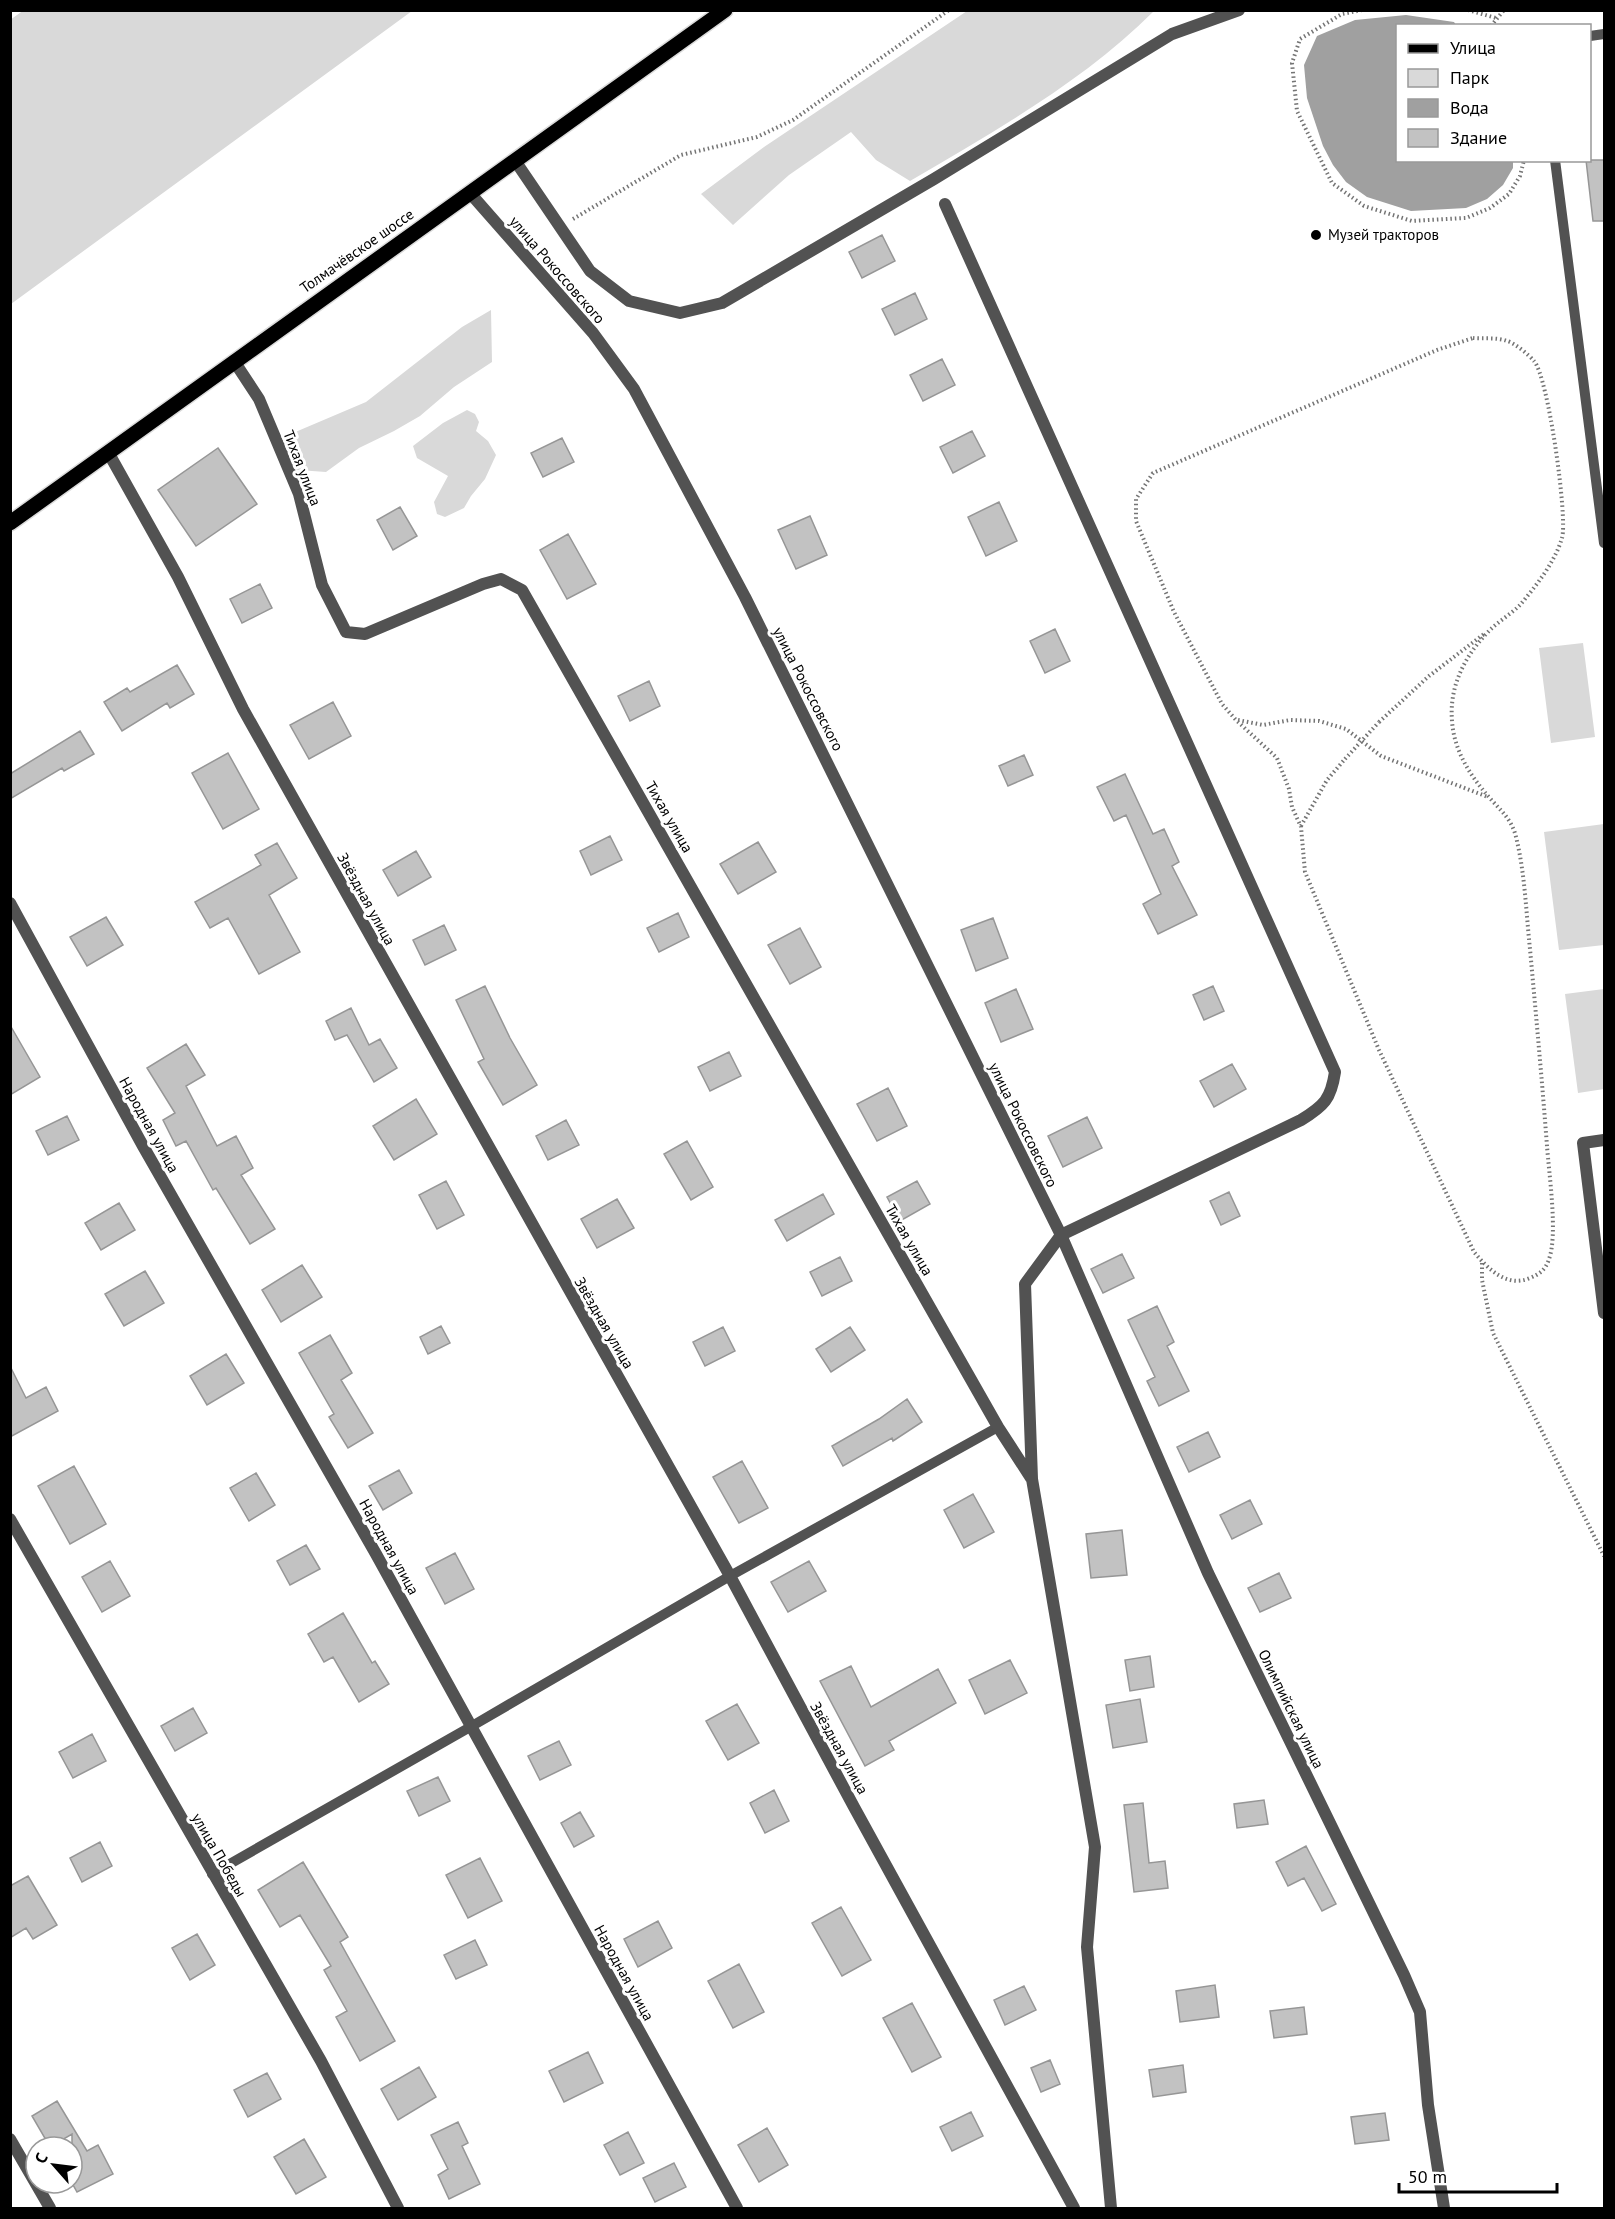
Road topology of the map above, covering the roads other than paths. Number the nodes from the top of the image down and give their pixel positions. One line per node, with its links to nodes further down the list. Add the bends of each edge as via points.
1 (725, 10): 3 (main road, Толмачёвское шоссе)
2 (1239, 10): 3 (street, via 1172,34 934,180 722,303 680,312 629,301 590,271)
3 (516, 162): 5 (main road, Толмачёвское шоссе)
4 (1555, 162): 10 (lane)
5 (470, 193): 7 (main road, Толмачёвское шоссе); 13 (street, улица Рокоссовского, via 594,333 634,389 750,607)
6 (945, 204): 13 (street, via 1335,1072 1332,1090 1321,1108 1311,1114)
7 (234, 361): 8 (main road, Толмачёвское шоссе); 15 (street, Тихая улица, via 259,399 299,494 322,585 346,632 365,634 501,579 522,590)
8 (108, 452): 9 (main road, Толмачёвское шоссе); 18 (street, Звёздная улица, via 178,577 243,709)
9 (10, 523)
10 (1605, 543)
11 (10, 903): 19 (street, Народная улица)
12 (1605, 1140): 14 (street, via 1583,1143)
13 (1060, 1235): 16 (street, via 1025,1284); 27 (street, Олимпийская улица, via 1208,1573 1420,2012 1428,2105)
14 (1605, 1313)
15 (998, 1427): 16 (street, Тихая улица); 18 (lane)
16 (1032, 1479): 26 (street, via 1095,1847 1088,1947)
17 (10, 1519): 20 (street, улица Победы)
18 (730, 1576): 19 (lane); 25 (street, Звёздная улица)
19 (472, 1726): 20 (lane); 24 (street, Народная улица)
20 (212, 1874): 23 (street, улица Победы, via 321,2061)
21 (10, 2139): 22 (street)
22 (50, 2208)
23 (398, 2208)
24 (737, 2208)
25 (1074, 2208)
26 (1111, 2208)
27 (1444, 2208)

